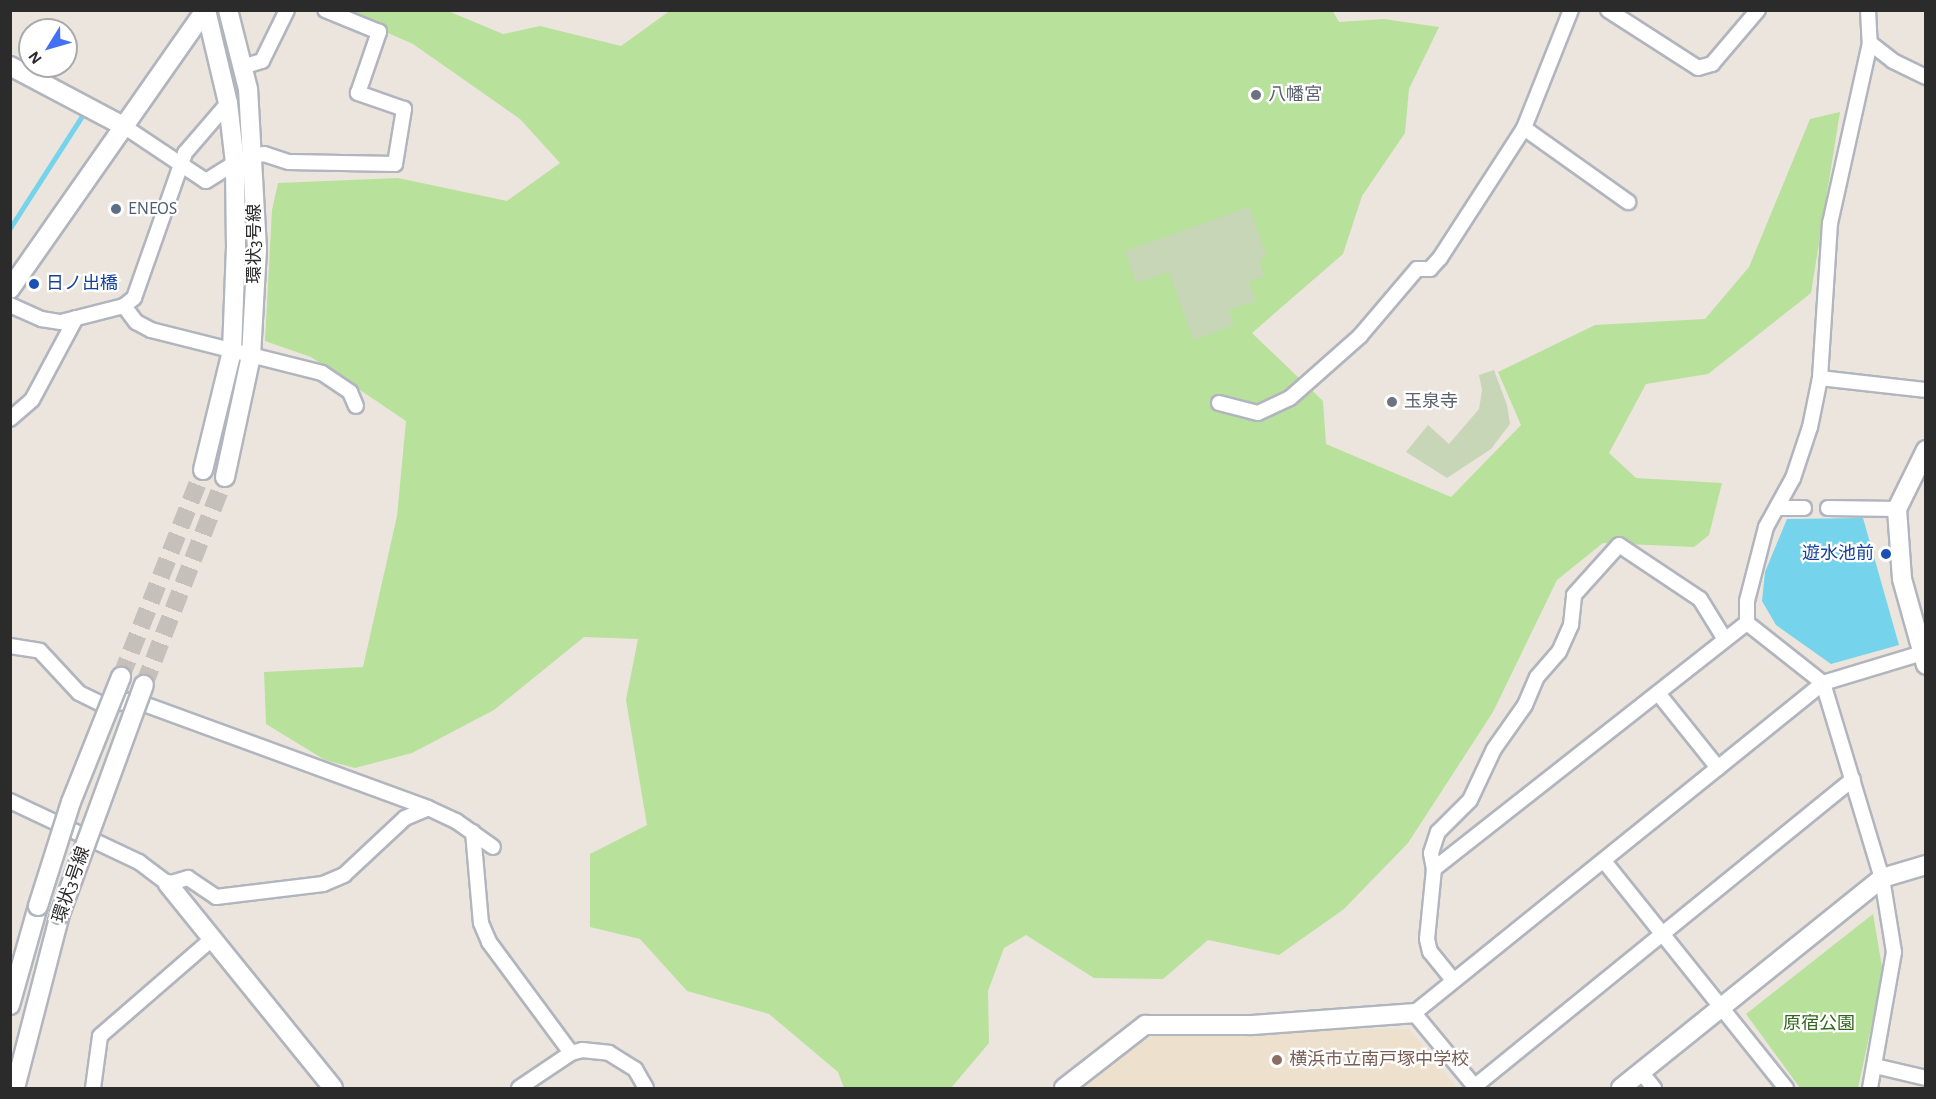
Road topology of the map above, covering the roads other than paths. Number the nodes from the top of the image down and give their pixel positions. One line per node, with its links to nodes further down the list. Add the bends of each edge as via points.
1 (205, 10): 13 (street, 環状3号線); 14 (street)
2 (228, 10): 11 (street, 環状3号線)
3 (287, 10): 11 (street, via 262,61)
4 (325, 10): 16 (street, via 379,32 358,93 404,109 395,164 307,163)
5 (1572, 10): 15 (street)
6 (1608, 10): 7 (street, via 1698,68 1712,64)
7 (1758, 10)
8 (1868, 10): 9 (street)
9 (1870, 44): 12 (street); 26 (street, via 1830,223)
10 (10, 66): 14 (street)
11 (242, 67): 16 (street, 環状3号線)
12 (1926, 77)
13 (228, 103): 17 (street, via 194,139); 18 (street, 環状3号線)
14 (125, 128): 17 (street); 20 (street)
15 (1524, 128): 19 (street); 28 (street, via 1440,258 1430,269 1417,269 1360,336 1290,398 1270,408 1258,413)
16 (254, 156): 25 (street, 環状3号線, via 257,249)
17 (181, 164): 18 (street, via 206,181); 22 (street, via 134,298)
18 (235, 164): 24 (street, 環状3号線)
19 (1628, 202)
20 (10, 289)
21 (10, 305): 23 (street, via 41,319 61,322)
22 (124, 306): 23 (street); 24 (street, via 136,322 151,330)
23 (76, 318): 30 (street, via 32,400)
24 (232, 351): 25 (street); 32 (street, 環状3号線)
25 (251, 356): 29 (street, via 322,373 350,392); 33 (street, 環状3号線)
26 (1820, 378): 27 (street); 34 (street, via 1793,478)
27 (1926, 390)
28 (1219, 403)
29 (356, 406)
30 (10, 419)
31 (1926, 450): 37 (street)
32 (202, 470)
33 (225, 477)
34 (1776, 508): 35 (street); 38 (street, via 1752,571)
35 (1804, 508)
36 (1828, 508): 37 (street)
37 (1898, 509): 41 (street, via 1902,579)
38 (1747, 623): 39 (street); 43 (street)
39 (1724, 638): 45 (street); 54 (street, via 1700,599 1619,545 1574,595 1571,625 1559,652 1537,677 1526,705 1494,749 1470,800 1438,832 1431,853)
40 (10, 646): 49 (street, via 40,651 79,693 106,706 133,700)
41 (1924, 657): 43 (street)
42 (121, 677): 60 (street, 環状3号線, bridge, via 71,802)
43 (1823, 683): 46 (street); 47 (street)
44 (144, 685): 68 (street, 環状3号線, bridge, via 60,914)
45 (1658, 693): 46 (street); 54 (street)
46 (1718, 768): 52 (street)
47 (1853, 779): 55 (street); 57 (street)
48 (10, 801): 56 (street, via 139,862)
49 (428, 808): 50 (street); 56 (street, via 405,818 344,875 323,884 216,897 188,878)
50 (473, 832): 51 (street); 63 (street, via 481,923 489,942)
51 (493, 847)
52 (1604, 861): 57 (street); 59 (street)
53 (1926, 865): 55 (street)
54 (1434, 869): 59 (street, via 1430,952)
55 (1882, 878): 61 (street); 64 (street, via 1894,952)
56 (168, 884): 58 (street)
57 (1662, 933): 61 (street); 67 (street)
58 (213, 938): 69 (street, via 100,1036); 70 (street)
59 (1453, 980): 62 (street)
60 (10, 1005)
61 (1721, 1008): 65 (street); 76 (street)
62 (1414, 1013): 67 (street); 73 (street, via 1251,1025 1145,1025)
63 (571, 1053): 71 (street); 72 (street, via 609,1053 635,1069)
64 (1875, 1066): 66 (street); 77 (street)
65 (1641, 1072): 74 (street); 75 (street)
66 (1926, 1078)
67 (1475, 1088)
68 (15, 1089)
69 (93, 1089)
70 (333, 1089)
71 (519, 1089)
72 (646, 1089)
73 (1064, 1089)
74 (1621, 1089)
75 (1654, 1089)
76 (1786, 1089)
77 (1870, 1089)

